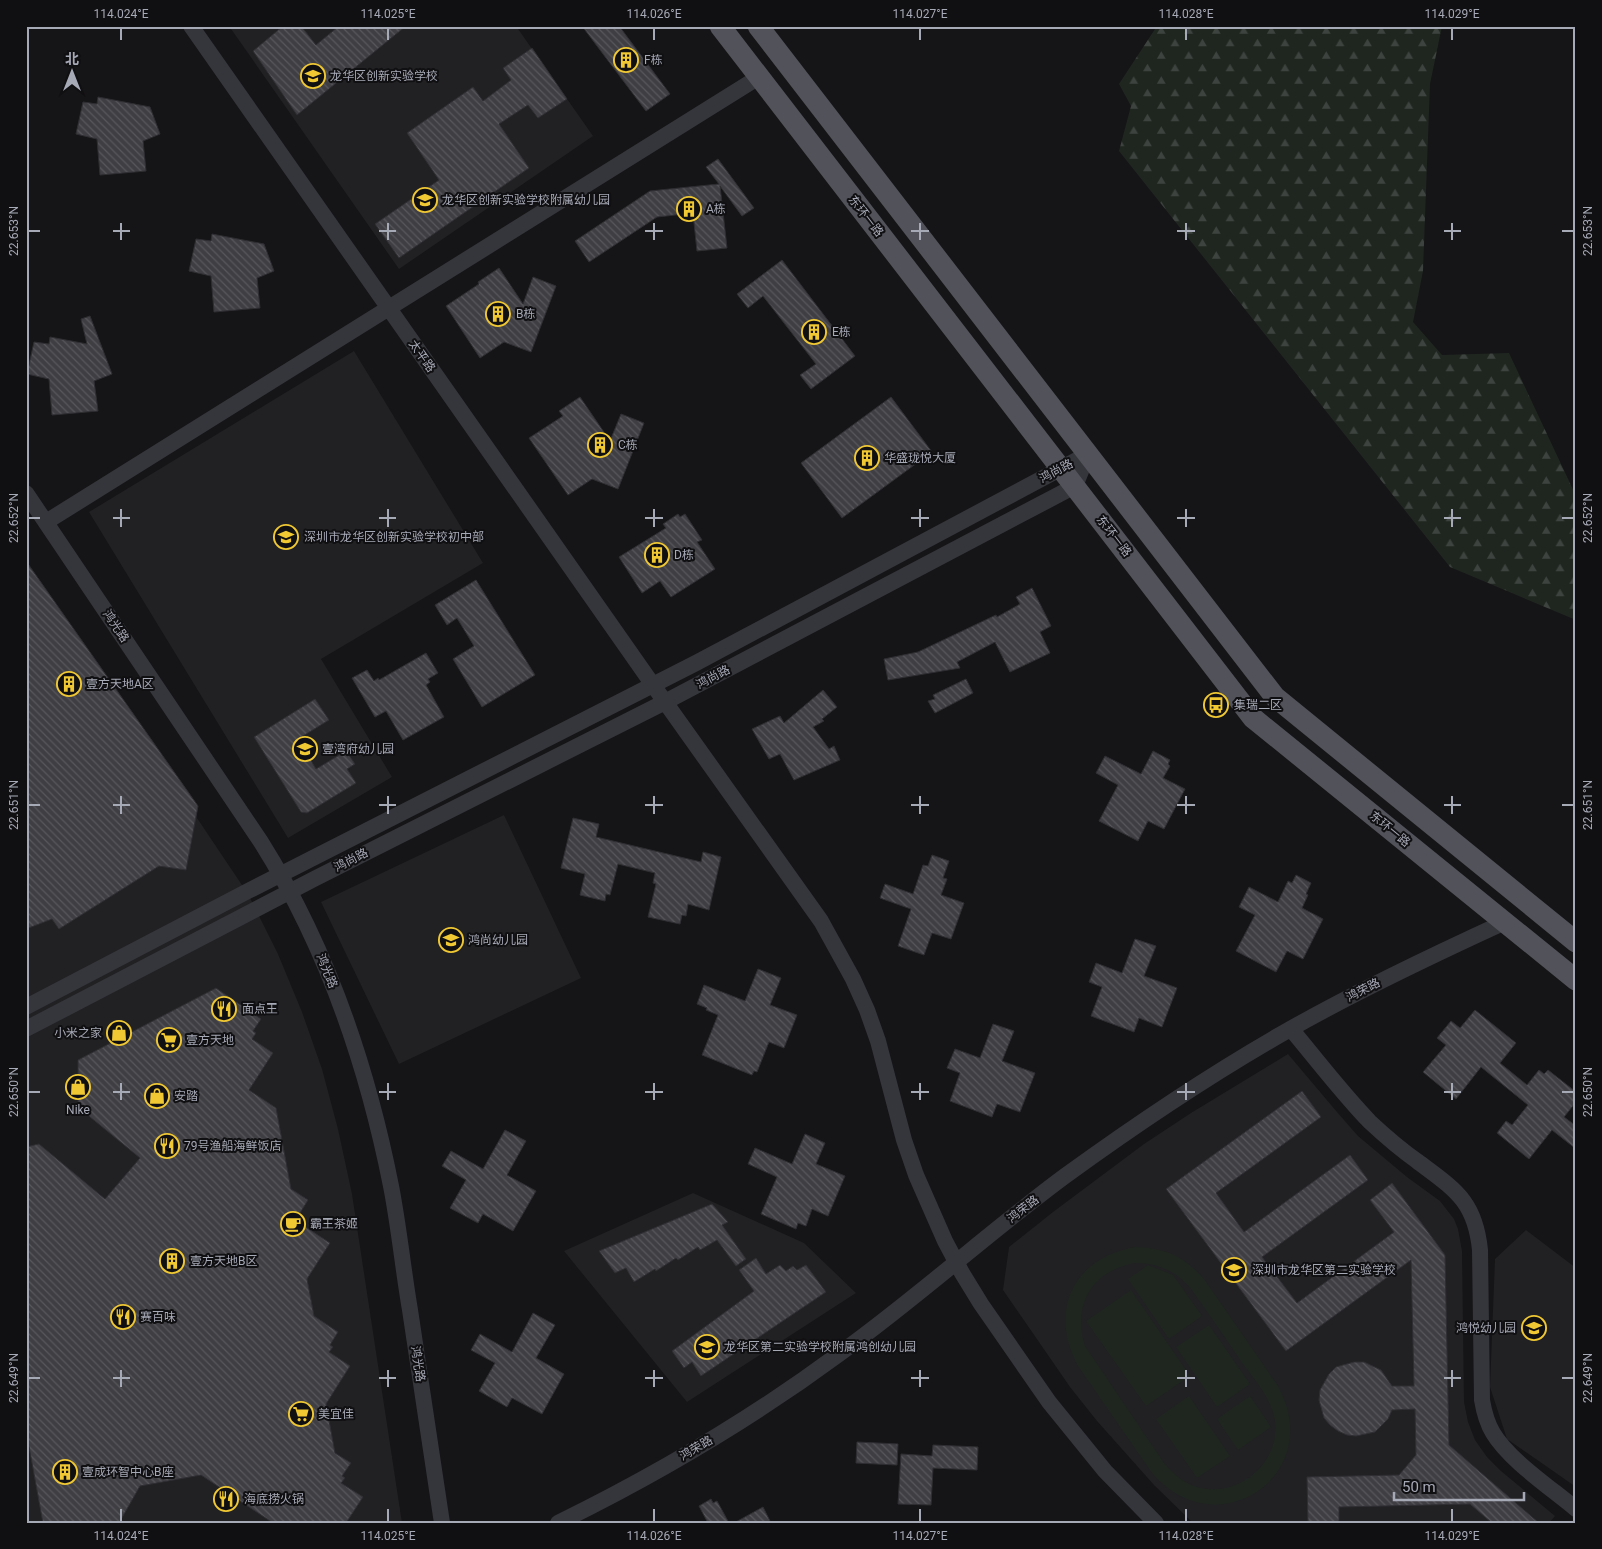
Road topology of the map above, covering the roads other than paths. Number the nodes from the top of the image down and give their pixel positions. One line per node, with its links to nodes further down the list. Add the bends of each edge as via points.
1 (191, 26): 5 (street, 太平路)
2 (720, 26): 4 (main road, 东环一路)
3 (758, 26): 6 (main road)
4 (759, 77): 5 (street); 7 (main road, 东环一路)
5 (389, 308): 10 (street); 11 (street, 太平路)
6 (1088, 454): 7 (street, 鸿尚路); 8 (street, 鸿尚路); 16 (main road, via 1274,697)
7 (1061, 468): 8 (main road, 东环一路); 11 (street, 鸿尚路)
8 (1075, 486): 12 (street, 鸿尚路); 15 (main road, 东环一路, via 1254,718)
9 (26, 493): 10 (street, 鸿光路)
10 (46, 522): 13 (street, 鸿光路)
11 (653, 685): 12 (street, 太平路); 13 (street, 鸿尚路)
12 (665, 702): 14 (street, 鸿尚路); 21 (street, 太平路, via 803,893 838,949 878,1041 916,1174)
13 (281, 875): 14 (street, 鸿光路); 18 (street, 鸿尚路)
14 (291, 892): 19 (street, 鸿尚路); 23 (street, 鸿光路, via 338,998 376,1120 391,1187)
15 (1505, 922): 17 (main road, 东环一路); 20 (street, 鸿荣路, via 1396,973)
16 (1576, 942)
17 (1576, 980)
18 (26, 1007)
19 (26, 1029)
20 (1291, 1029): 21 (street, 鸿荣路, via 1118,1138); 22 (street, via 1371,1123 1453,1188 1470,1210 1479,1236 1485,1417 1501,1446)
21 (956, 1262): 24 (street, 鸿荣路, via 846,1349 778,1397 651,1474); 25 (street, 太平路, via 1049,1402 1105,1471)
22 (1576, 1509)
23 (442, 1523)
24 (558, 1523)
25 (1156, 1523)

